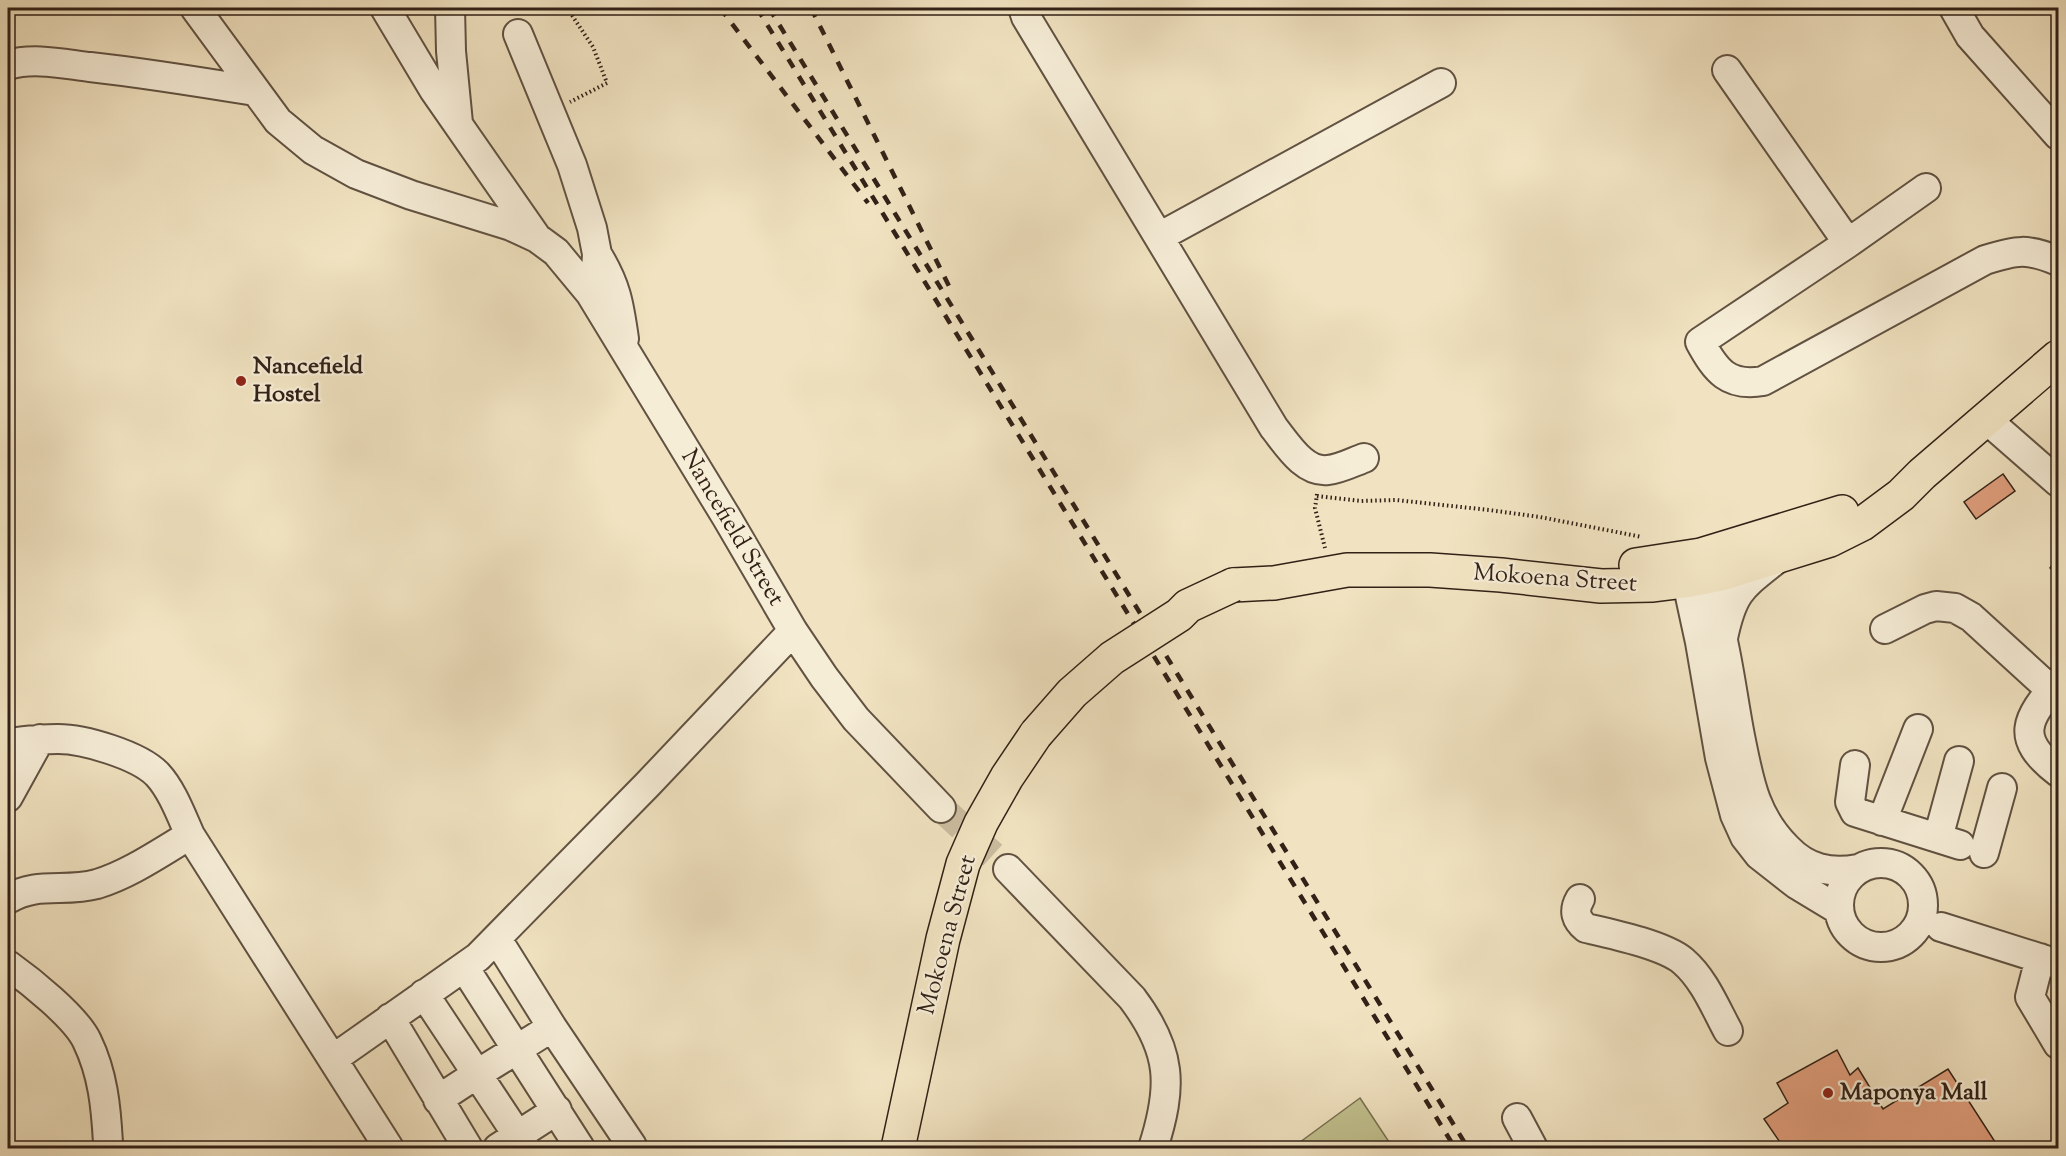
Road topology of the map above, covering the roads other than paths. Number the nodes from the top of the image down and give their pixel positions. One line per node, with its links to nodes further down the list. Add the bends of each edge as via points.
1 (195, 8): 10 (street)
2 (384, 8): 11 (street)
3 (450, 8): 11 (street)
4 (1954, 8): 12 (street, via 1970,36)
5 (1022, 11): 14 (street)
6 (518, 34): 17 (street, via 572,165)
7 (8, 65): 10 (street, via 46,62 155,74)
8 (1727, 70): 16 (street)
9 (1441, 83): 14 (street)
10 (255, 91): 15 (street, via 278,121 313,150 356,174)
11 (458, 125): 15 (street)
12 (2058, 135)
13 (1926, 188): 16 (street)
14 (1159, 237): 23 (street, via 1274,428 1294,453 1302,461 1327,470)
15 (537, 238): 19 (street, Nancefield Street, via 556,252)
16 (1848, 243): 18 (street, via 1700,342 1712,363 1727,377 1745,384 1763,381 1985,260 2012,251 2039,253)
17 (597, 254): 19 (street); 20 (street, via 618,298)
18 (2058, 261)
19 (590, 293): 20 (street, Nancefield Street)
20 (626, 352): 29 (street, Nancefield Street)
21 (2058, 357): 22 (main road, Mokoena Street)
22 (1986, 419): 24 (main road, Mokoena Street); 25 (street)
23 (1364, 458)
24 (1922, 474): 26 (main road, Mokoena Street, via 1862,524); 27 (main road, Mokoena Street, via 1853,508)
25 (2058, 482)
26 (1780, 557): 27 (main road, Mokoena Street); 30 (street, via 1741,589)
27 (1681, 570): 30 (street); 30 (street, via 1682,612); 67 (main road, Mokoena Street, bridge, via 1643,564 1574,566 1475,555 1342,551 1233,585 1188,606 1112,658 1072,693 1036,734 981,823 963,864 943,939)
28 (1885, 629): 31 (street, via 1925,609 1955,608)
29 (793, 631): 40 (street, Nancefield Street, via 856,719); 50 (street)
30 (1712, 641): 45 (street, via 1746,771 1770,830 1806,864 1831,872); 48 (street, via 1727,792 1745,837 1778,871)
31 (2055, 686): 37 (street, via 2033,714 2028,730 2037,753)
32 (1918, 729): 41 (street)
33 (40, 739): 34 (street); 39 (street); 42 (street, via 78,741 138,761 163,782)
34 (8, 743)
35 (1959, 761): 43 (street)
36 (1855, 765): 41 (street, via 1852,809)
37 (2058, 772)
38 (2002, 788): 43 (street)
39 (8, 797)
40 (941, 808)
41 (1882, 821): 43 (street)
42 (190, 834): 46 (street, via 134,868 99,883 26,890); 60 (street)
43 (1961, 845)
44 (1008, 869): 72 (street, via 1132,998 1158,1040 1166,1065 1166,1096)
45 (1857, 869): 48 (street, via 1842,887); 49 (street, via 1885,862 1910,874 1923,898)
46 (8, 899)
47 (1580, 899): 57 (street, via 1576,916 1586,928 1668,952 1682,960 1704,987)
48 (1839, 910): 49 (street, via 1842,924 1851,935 1874,947 1899,943)
49 (1927, 922): 51 (street)
50 (497, 939): 53 (street); 56 (street)
51 (2049, 961): 58 (street, via 2030,998)
52 (8, 965): 65 (street, via 70,1018 86,1038 101,1078)
53 (464, 967): 54 (street); 59 (street)
54 (424, 994): 55 (street); 61 (street)
55 (390, 1018): 60 (street); 62 (street)
56 (552, 1027): 59 (street); 68 (street)
57 (1728, 1031)
58 (2058, 1044)
59 (518, 1050): 61 (street); 63 (street)
60 (333, 1059): 69 (street)
61 (477, 1072): 62 (street); 66 (street)
62 (438, 1100): 70 (street)
63 (557, 1110): 66 (street); 71 (street)
64 (1517, 1118): 73 (street)
65 (108, 1143)
66 (514, 1144)
67 (900, 1144)
68 (632, 1146)
69 (389, 1149)
70 (468, 1149)
71 (580, 1149)
72 (1153, 1149)
73 (1533, 1149)

